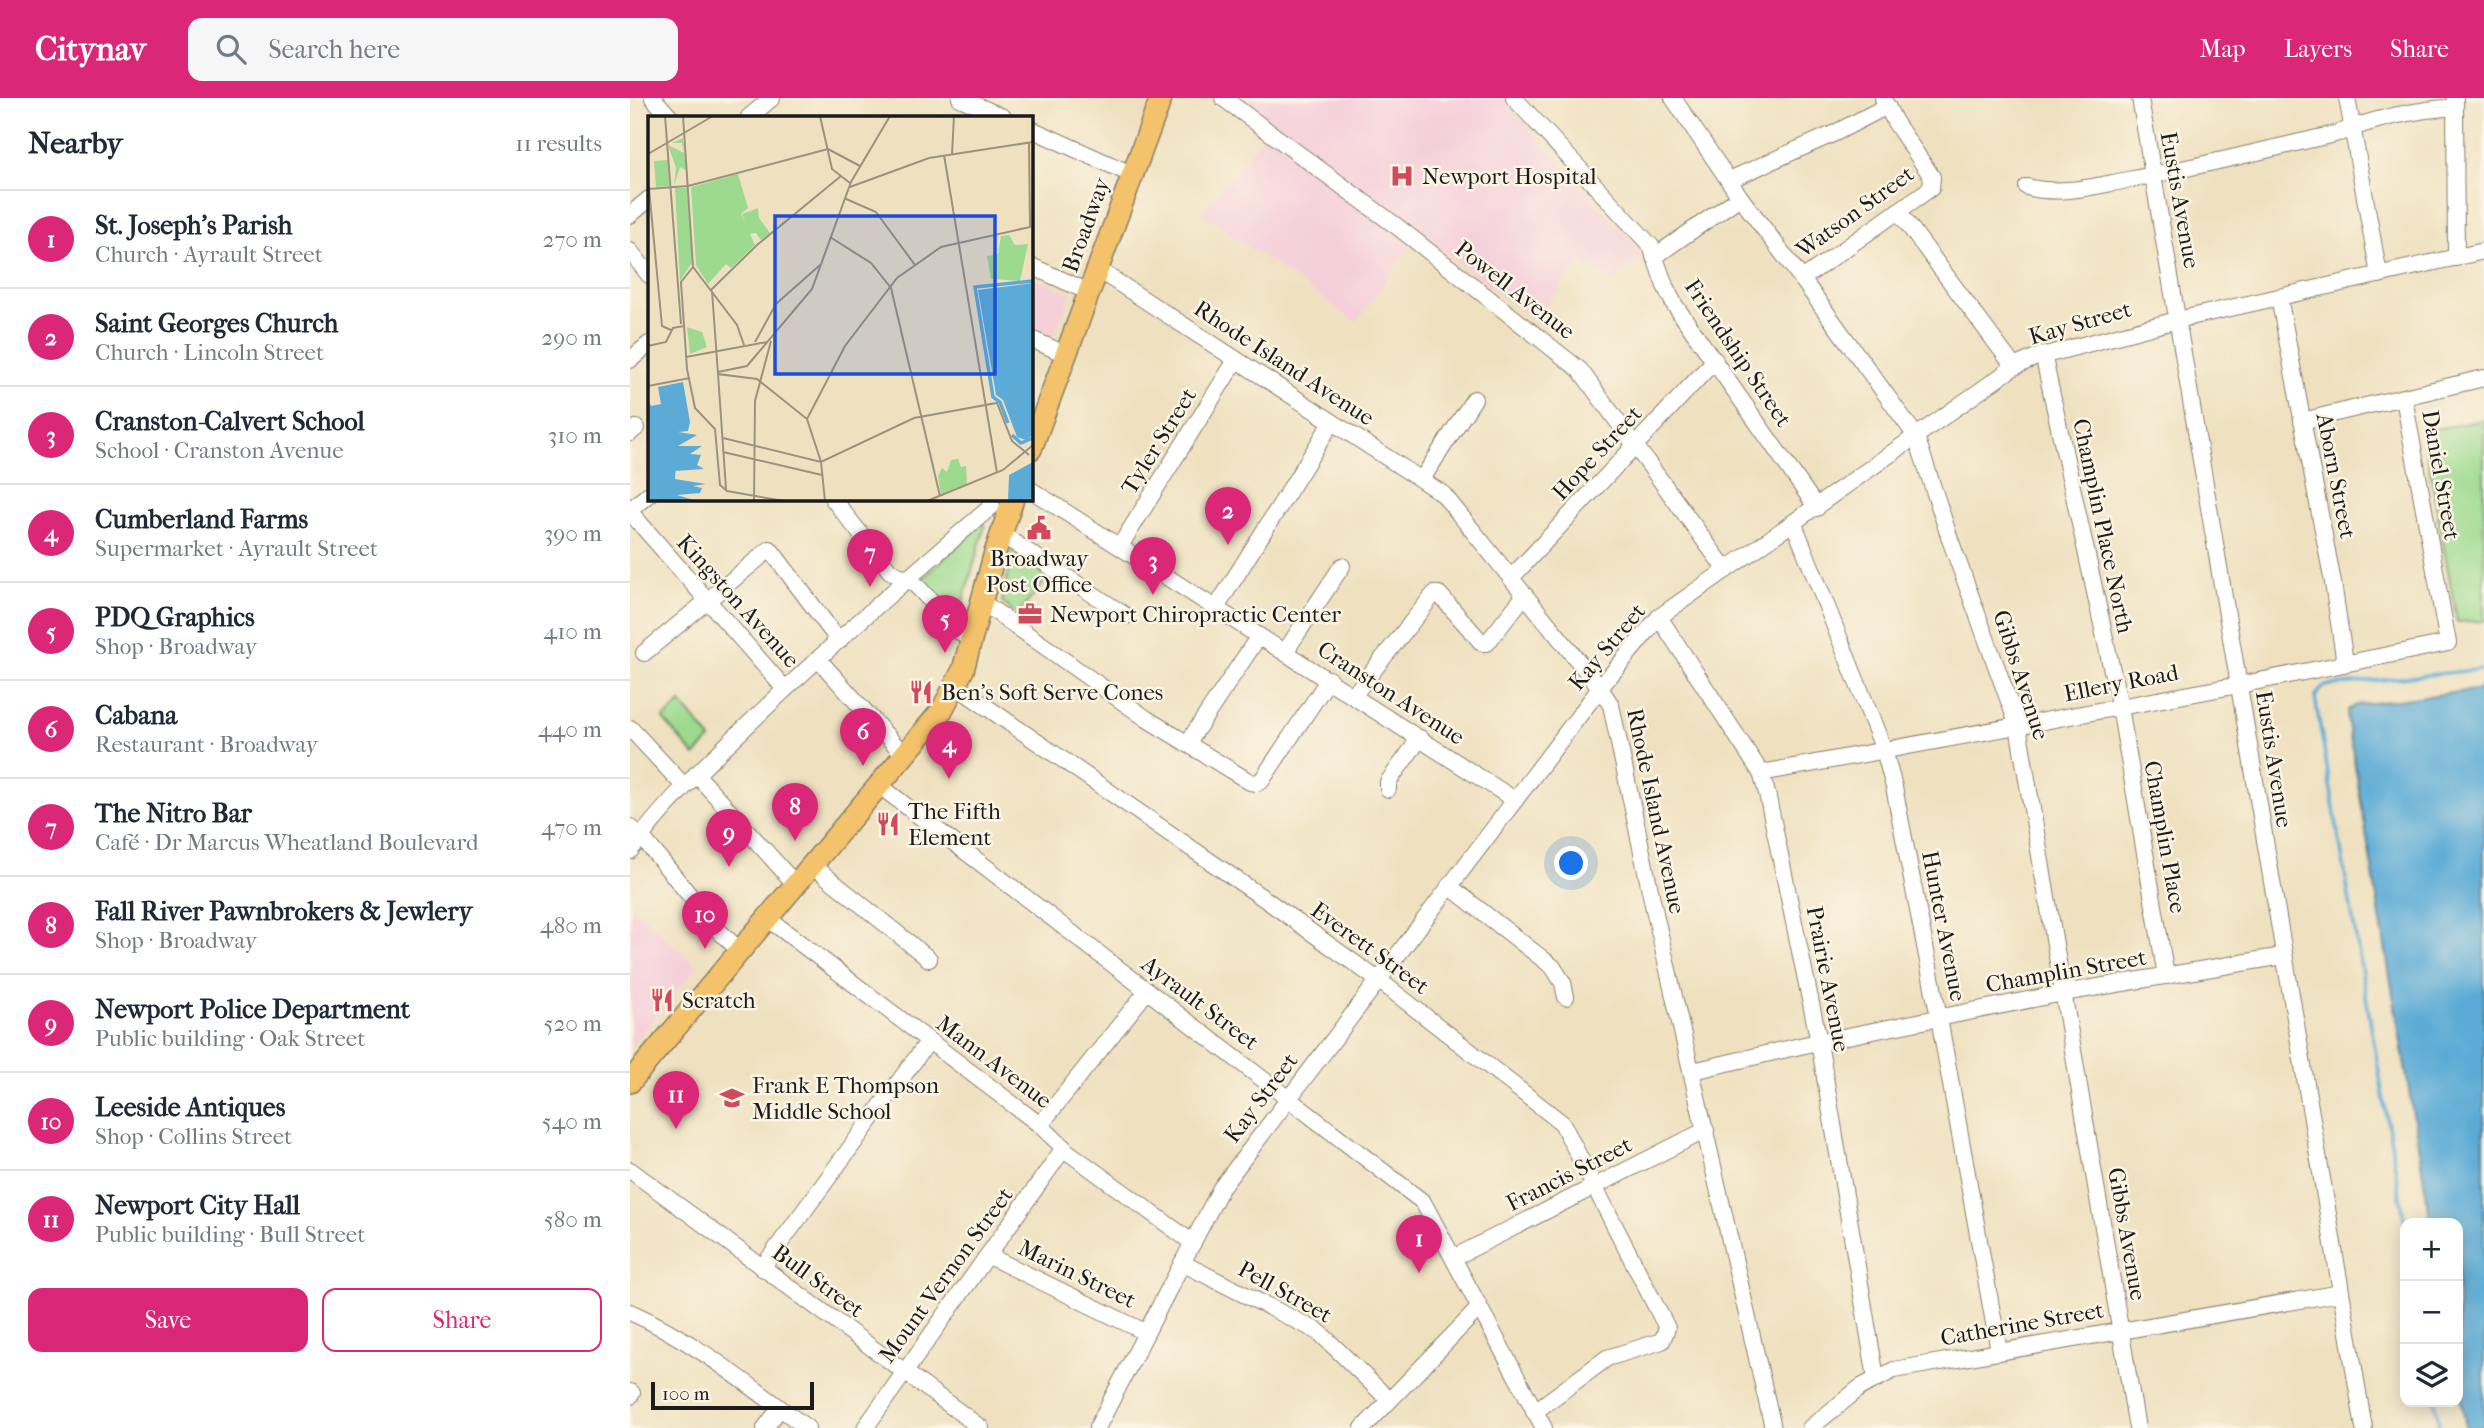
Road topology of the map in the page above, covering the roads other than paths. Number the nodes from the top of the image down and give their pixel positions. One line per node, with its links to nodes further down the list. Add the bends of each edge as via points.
1 (653, 98): 13 (street)
2 (772, 98): 12 (street)
3 (960, 98): 14 (street)
4 (1161, 98): 17 (main road, Broadway)
5 (1223, 98): 51 (street, Powell Avenue, via 1580,370)
6 (1514, 98): 27 (street, Friendship Street, via 1651,246)
7 (1673, 98): 19 (street, Gibbs Avenue)
8 (2140, 98): 18 (street, Eustis Avenue)
9 (2347, 98): 15 (street)
10 (1885, 102): 19 (street, via 1835,133); 23 (street, Watson Street, via 1933,183)
11 (2455, 103): 15 (street); 28 (street)
12 (755, 115)
13 (669, 116)
14 (1001, 116)
15 (2352, 127): 18 (street); 32 (street)
16 (1032, 129): 17 (street)
17 (1133, 175): 30 (main road, Broadway)
18 (2153, 176): 20 (street, via 2064,191); 36 (street, Eustis Avenue)
19 (1729, 180): 21 (street, Gibbs Avenue)
20 (2026, 187)
21 (1740, 197): 27 (street); 33 (street, Gibbs Avenue)
22 (648, 200): 24 (street)
23 (1898, 211): 33 (street, Watson Street); 44 (street)
24 (630, 215)
25 (630, 251): 31 (street)
26 (2484, 251): 28 (street, Kay Street)
27 (1654, 257): 43 (street, Friendship Street, via 1674,304)
28 (2456, 258): 32 (street, Kay Street)
29 (1032, 266): 34 (street)
30 (1097, 270): 34 (main road, Broadway); 42 (street, Rhode Island Avenue)
31 (648, 274)
32 (2379, 275): 35 (street, Kay Street)
33 (1802, 279): 50 (street, Gibbs Avenue)
34 (1089, 292): 39 (main road, Broadway)
35 (2279, 297): 36 (street, Kay Street); 48 (street, Aborn Street)
36 (2177, 320): 40 (street, Kay Street); 82 (street, Eustis Avenue)
37 (1032, 339): 39 (street)
38 (648, 345): 41 (street)
39 (1065, 354): 52 (main road, Broadway)
40 (2043, 354): 44 (street, Kay Street); 87 (street, Champlin Place North)
41 (630, 360)
42 (1236, 360): 49 (street, Rhode Island Avenue); 62 (street, Tyler Street)
43 (1715, 360): 51 (street, Hope Street); 58 (street, Friendship Street)
44 (2014, 367): 50 (street, Kay Street)
45 (2484, 378): 46 (street)
46 (2404, 398): 48 (street); 76 (street, Daniel Street)
47 (1474, 399): 53 (street)
48 (2302, 421): 80 (street, Aborn Street)
49 (1332, 422): 53 (street, Rhode Island Avenue); 70 (street)
50 (1916, 436): 58 (street, Kay Street); 88 (street, Gibbs Avenue)
51 (1636, 444): 64 (street, Powell Avenue); 65 (street, Hope Street)
52 (1032, 446)
53 (1422, 480): 65 (street, Rhode Island Avenue, via 1443,494)
54 (1032, 491): 62 (street, Cranston Avenue)
55 (648, 495): 59 (street)
56 (834, 500): 66 (street, via 890,571)
57 (1000, 503): 61 (main road); 66 (street)
58 (1817, 508): 60 (street, Kay Street)
59 (630, 511): 68 (street, Kingston Avenue)
60 (1794, 524): 64 (street, Kay Street); 92 (street, Hunter Avenue)
61 (1001, 534): 69 (main road); 71 (street)
62 (1120, 546): 70 (street, Cranston Avenue)
63 (1342, 566): 77 (street)
64 (1726, 570): 72 (street, Kay Street)
65 (1511, 578): 67 (street, Rhode Island Avenue)
66 (905, 580): 74 (street); 75 (street, via 914,583)
67 (1525, 595): 84 (street, Rhode Island Avenue); 86 (street, via 1487,643 1482,643 1439,594 1434,594)
68 (708, 598): 74 (street, via 770,549); 78 (street); 85 (street, Kingston Avenue)
69 (982, 602): 75 (main road); 91 (street)
70 (1216, 608): 73 (street, Cranston Avenue)
71 (1126, 616)
72 (1660, 617): 84 (street, Kay Street); 94 (street, Prairie Avenue)
73 (1259, 636): 77 (street, Cranston Avenue); 91 (street)
74 (839, 641): 79 (street)
75 (972, 641): 83 (main road)
76 (2448, 643): 80 (street, Ellery Road)
77 (1285, 652): 81 (street, Cranston Avenue)
78 (644, 653)
79 (818, 659): 85 (street); 93 (street)
80 (2345, 663): 82 (street, Ellery Road)
81 (1329, 679): 86 (street, Cranston Avenue); 91 (street, via 1257,783)
82 (2239, 685): 87 (street, Ellery Road); 107 (street, Eustis Avenue)
83 (956, 686): 93 (main road, via 938,717); 110 (street, Everett Street)
84 (1600, 688): 99 (street, Kay Street); 117 (street, Rhode Island Avenue, via 1611,705)
85 (785, 689): 95 (street)
86 (1353, 696): 90 (street, Cranston Avenue)
87 (2120, 707): 88 (street, Ellery Road); 109 (street, Champlin Place)
88 (2018, 726): 92 (street, Ellery Road); 112 (street, Gibbs Avenue)
89 (630, 729): 96 (street)
90 (1420, 738): 98 (street, via 1388,782); 99 (street, Cranston Avenue)
91 (1187, 744)
92 (1884, 750): 94 (street, Ellery Road); 114 (street, Hunter Avenue)
93 (905, 756): 97 (main road)
94 (1761, 773): 116 (street, Prairie Avenue)
95 (696, 774): 96 (street); 103 (street)
96 (684, 786): 100 (street)
97 (880, 786): 102 (main road); 111 (street, Ayrault Street)
98 (1388, 789)
99 (1515, 800): 104 (street, Kay Street)
100 (636, 831): 101 (street); 106 (street)
101 (630, 851)
102 (812, 865): 103 (main road); 108 (street)
103 (791, 880): 105 (main road)
104 (1449, 886): 110 (street, Kay Street); 113 (street, via 1553,967)
105 (767, 918): 106 (main road); 115 (street, Mann Avenue)
106 (740, 950): 118 (main road)
107 (2283, 956): 109 (street, Champlin Street); 130 (street, Eustis Avenue)
108 (929, 959)
109 (2166, 976): 112 (street, Champlin Street)
110 (1377, 980): 119 (street, Kay Street); 124 (street, Everett Street, via 1562,1123)
111 (1147, 991): 119 (street, Ayrault Street); 120 (street)
112 (2063, 993): 114 (street, Champlin Street); 133 (street, Gibbs Avenue)
113 (1566, 997)
114 (1939, 1018): 116 (street, Champlin Street); 135 (street, Hunter Avenue)
115 (928, 1042): 120 (street, Mann Avenue); 129 (street)
116 (1819, 1042): 117 (street, Champlin Street); 137 (street, Prairie Avenue)
117 (1693, 1071): 121 (street, Rhode Island Avenue)
118 (630, 1082)
119 (1288, 1099): 125 (street, Kay Street, via 1221,1188); 127 (street, Ayrault Street, via 1423,1202)
120 (1040, 1125): 122 (street, Mann Avenue)
121 (1706, 1130): 124 (street, Francis Street); 148 (street, Rhode Island Avenue)
122 (1064, 1148): 125 (street, Mann Avenue); 126 (street, Mount Vernon Street)
123 (630, 1170): 129 (street, Bull Street)
124 (1595, 1186): 127 (street, Francis Street); 140 (street, Everett Street, via 1667,1328 1662,1341 1607,1358)
125 (1192, 1243): 128 (street, Kay Street)
126 (989, 1256): 134 (street, Marin Street); 136 (street, Mount Vernon Street)
127 (1453, 1258): 131 (street, Ayrault Street)
128 (1182, 1263): 134 (street, Kay Street); 138 (street, Pell Street, via 1319,1332)
129 (762, 1268): 136 (street, Bull Street)
130 (2341, 1293): 133 (street, Catherine Street); 151 (street, Eustis Avenue)
131 (1479, 1308): 138 (street); 140 (street, Ayrault Street)
132 (630, 1312): 139 (street, via 668,1331)
133 (2121, 1330): 135 (street, Catherine Street); 150 (street, Gibbs Avenue)
134 (1145, 1332): 145 (street, Kay Street)
135 (1999, 1351): 137 (street, Catherine Street, via 1915,1365)
136 (905, 1372): 143 (street, Mount Vernon Street); 144 (street, Bull Street)
137 (1877, 1378): 149 (street, Catherine Street)
138 (1389, 1401): 146 (street)
139 (780, 1408): 141 (street); 142 (street)
140 (1534, 1412): 147 (street, Ayrault Street)
141 (765, 1428)
142 (807, 1428)
143 (865, 1428)
144 (981, 1428)
145 (1097, 1428)
146 (1363, 1428)
147 (1544, 1428)
148 (1773, 1428)
149 (1810, 1428)
150 (2137, 1428)
151 (2364, 1428)

